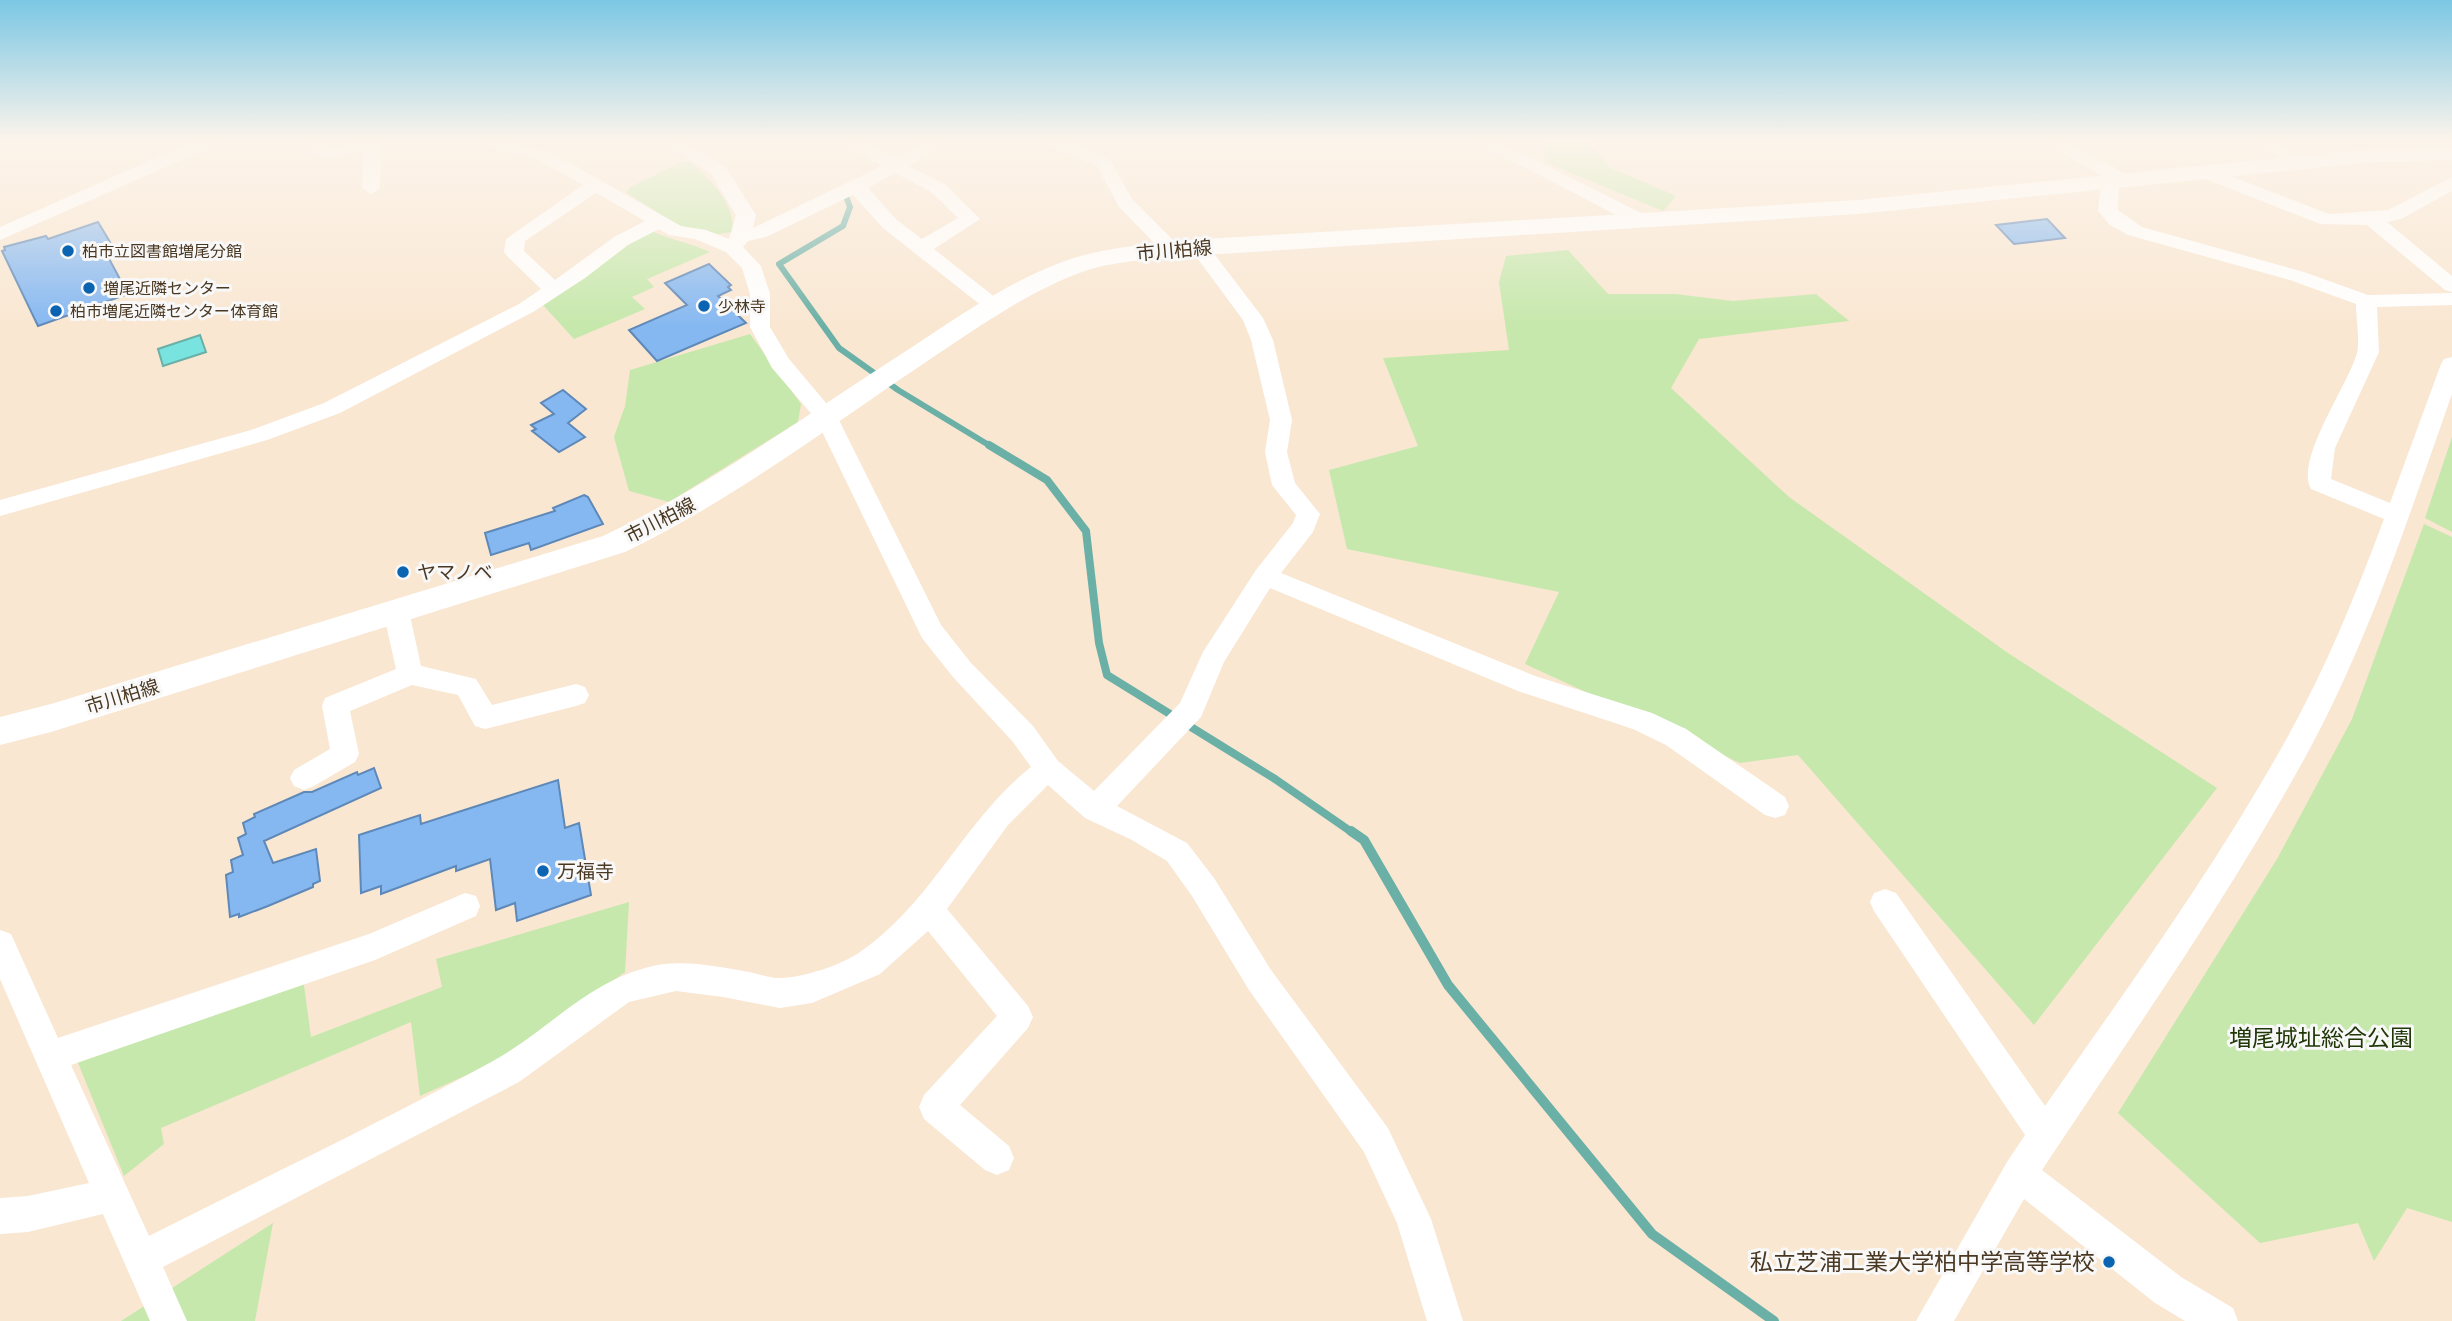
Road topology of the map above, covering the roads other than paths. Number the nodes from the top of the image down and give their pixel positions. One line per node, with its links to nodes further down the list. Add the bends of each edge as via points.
1 (71, 203): 17 (street)
2 (570, 203): 23 (street, via 516,239 514,252)
3 (624, 203): 16 (street)
4 (738, 203): 18 (street, via 746,215)
5 (823, 203): 18 (street)
6 (870, 203): 20 (street)
7 (953, 203): 20 (street, via 970,219)
8 (1126, 203): 21 (street)
9 (1606, 203): 15 (street)
10 (1901, 203): 15 (main road, 市川柏線)
11 (2111, 203): 25 (street, via 2108,211 2135,231 2297,276)
12 (2283, 203): 14 (street, via 2327,220)
13 (2419, 203): 14 (street)
14 (2372, 219): 22 (street)
15 (1642, 221): 19 (main road, 市川柏線)
16 (658, 222): 18 (street, via 676,231); 23 (street, via 621,241)
17 (0, 234)
18 (737, 242): 28 (street, via 761,294 760,327 780,363)
19 (1199, 247): 21 (main road, 市川柏線); 31 (street, via 1253,318 1262,340 1281,420 1276,452 1284,485 1308,514 1304,526)
20 (921, 248): 26 (street)
21 (1171, 249): 26 (main road, 市川柏線, via 1073,267)
22 (2452, 286)
23 (554, 290): 29 (street, via 483,332 332,408 259,435)
24 (2452, 299): 25 (street)
25 (2366, 301): 30 (street, via 2368,352 2323,448 2319,483)
26 (994, 306): 28 (main road, 市川柏線)
27 (2452, 364): 30 (street)
28 (826, 416): 32 (main road, 市川柏線, via 704,499 655,526 614,544); 36 (street, via 931,631 1023,734)
29 (0, 508)
30 (2397, 515): 45 (street, via 2363,609 2298,744 2189,924)
31 (1265, 576): 38 (street, via 1527,684 1642,720 1676,737); 39 (street, via 1212,659 1191,709)
32 (396, 611): 33 (street); 35 (main road, 市川柏線)
33 (410, 674): 34 (street, via 467,685 485,718); 37 (street, via 335,706 345,754)
34 (576, 695)
35 (0, 731)
36 (1048, 769): 39 (street); 42 (street, via 998,816)
37 (304, 778)
38 (1774, 806)
39 (1094, 809): 52 (street, via 1177,852 1203,887 1260,980 1376,1140 1413,1219)
40 (1885, 902): 45 (street)
41 (465, 906): 44 (street, via 375,946)
42 (928, 909): 46 (street, via 1017,1017 936,1107); 50 (street, via 869,964 812,988 780,993 676,978 620,990 507,1071)
43 (4, 960): 44 (street)
44 (50, 1056): 48 (street)
45 (2046, 1136): 47 (street)
46 (998, 1158)
47 (2019, 1174): 53 (street); 54 (street, via 2168,1290)
48 (111, 1195): 49 (street); 50 (street)
49 (0, 1216)
50 (140, 1260): 51 (street)
51 (169, 1321)
52 (1445, 1321)
53 (1934, 1321)
54 (2220, 1321)

